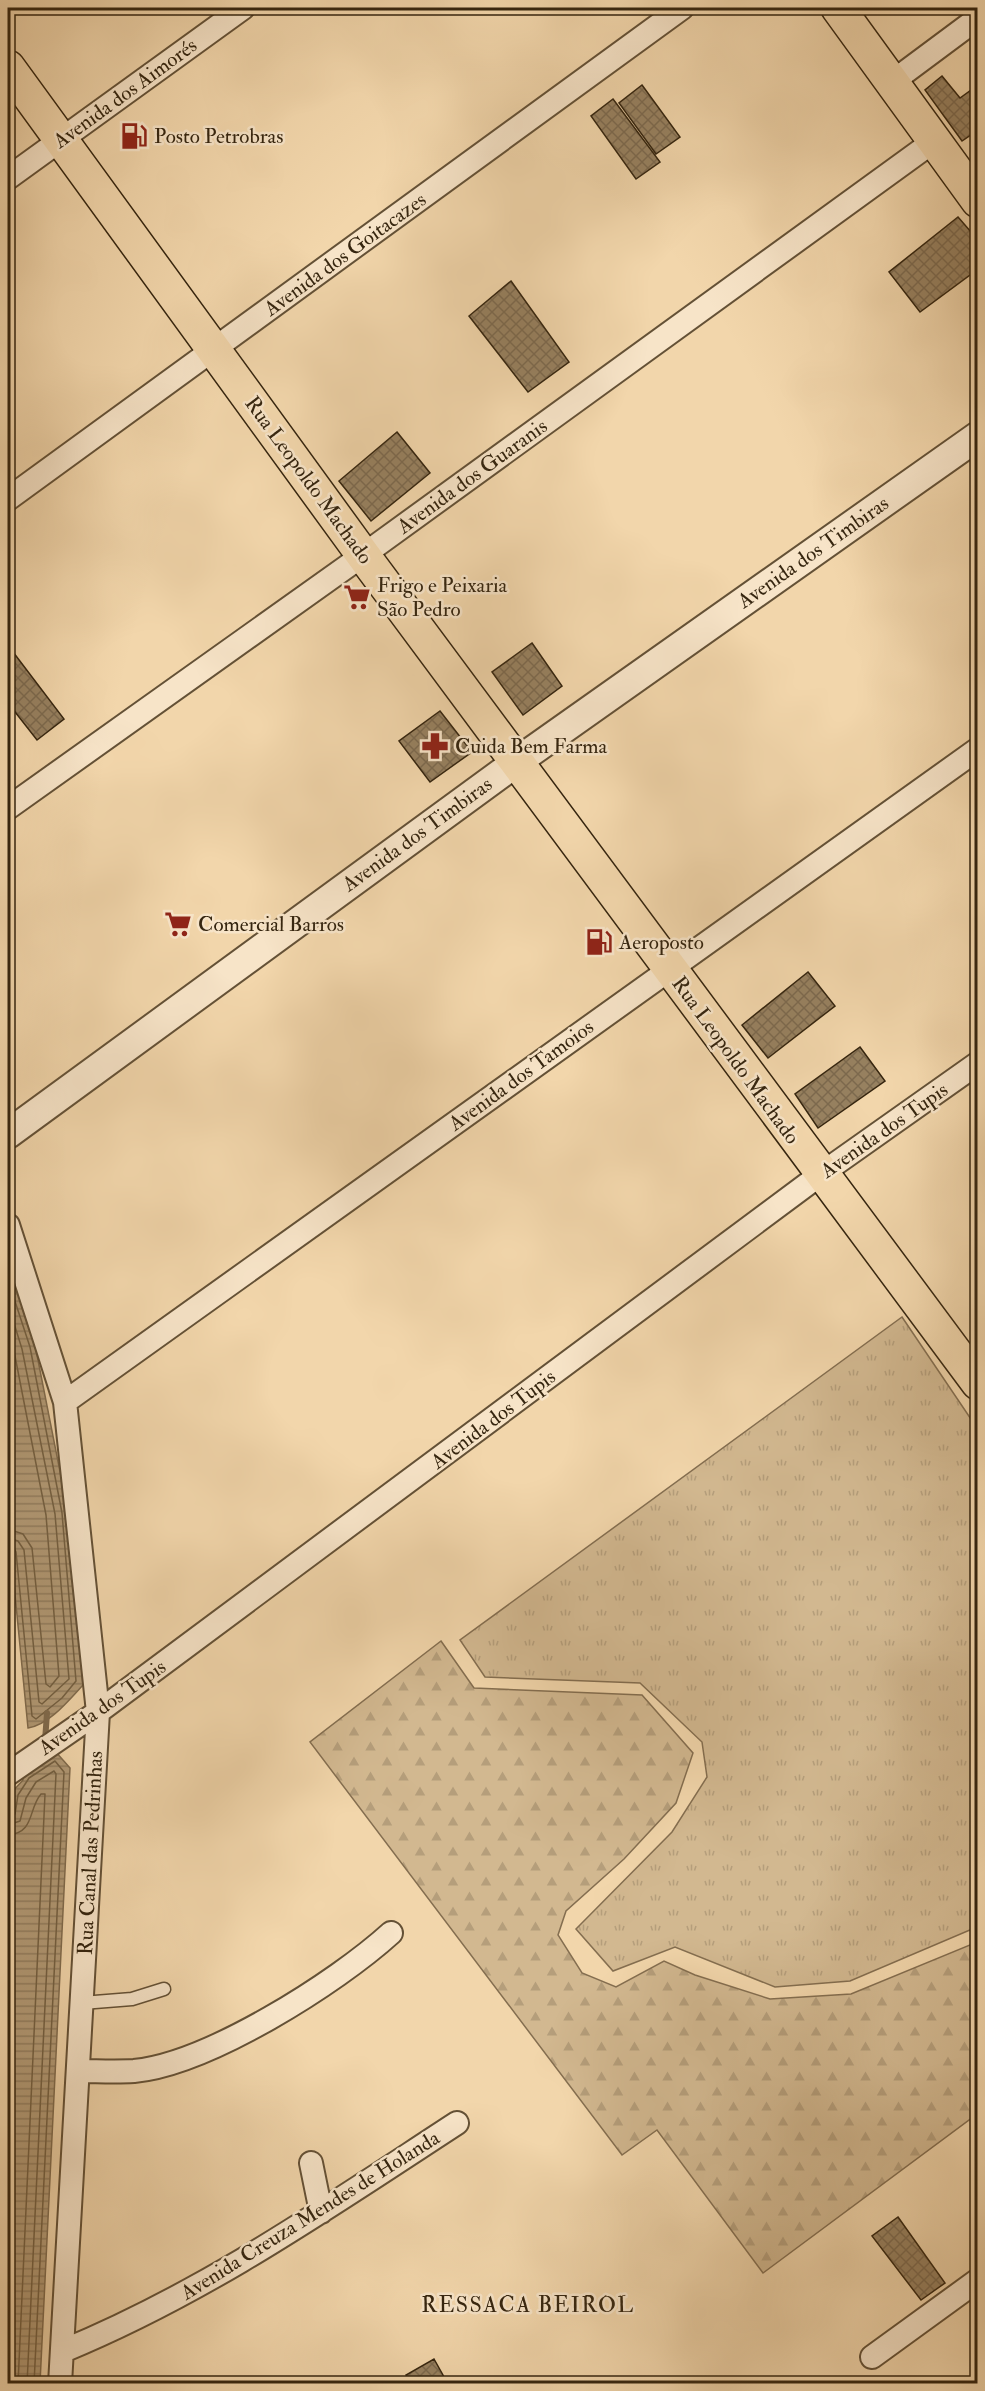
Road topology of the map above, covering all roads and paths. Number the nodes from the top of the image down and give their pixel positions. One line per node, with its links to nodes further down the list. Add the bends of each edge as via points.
1 (243, 8): 7 (street, Avenida dos Aimorés)
2 (682, 8): 11 (street, Avenida dos Goitacazes)
3 (838, 8): 6 (main road)
4 (978, 18): 6 (street)
5 (8, 67): 7 (main road, Rua Leopoldo Machado)
6 (892, 82): 8 (main road)
7 (60, 140): 9 (street, Avenida dos Aimorés); 11 (main road, Rua Leopoldo Machado)
8 (934, 141): 10 (main road); 14 (street, Avenida dos Guaranis)
9 (8, 178)
10 (978, 201)
11 (214, 349): 13 (street, Avenida dos Goitacazes); 14 (main road, Rua Leopoldo Machado)
12 (978, 436): 16 (street, Avenida dos Timbiras)
13 (8, 499)
14 (363, 555): 16 (main road, Rua Leopoldo Machado); 17 (street, Avenida dos Guaranis)
15 (978, 749): 18 (street, Avenida dos Tamoios)
16 (518, 761): 18 (main road, Rua Leopoldo Machado); 20 (street, Avenida dos Timbiras)
17 (8, 808)
18 (669, 968): 21 (main road, Rua Leopoldo Machado); 24 (street, Avenida dos Tamoios)
19 (978, 1063): 21 (street, Avenida dos Tupis)
20 (8, 1134)
21 (821, 1174): 23 (main road, Rua Leopoldo Machado); 25 (street, Avenida dos Tupis)
22 (8, 1225): 24 (street, Rua Canal das Pedrinhas)
23 (978, 1383)
24 (65, 1402): 25 (street, Rua Canal das Pedrinhas)
25 (92, 1716): 26 (street, Avenida dos Tupis); 29 (street, Rua Canal das Pedrinhas)
26 (8, 1774)
27 (391, 1933): 30 (street, via 364,1957 254,2027 187,2057 134,2071)
28 (164, 1989): 29 (lane, via 132,1999)
29 (82, 2003): 30 (street, Rua Canal das Pedrinhas)
30 (78, 2071): 35 (street, Rua Canal das Pedrinhas)
31 (457, 2123): 33 (street, Avenida Creuza Mendes de Holanda)
32 (311, 2163): 33 (street)
33 (321, 2212): 35 (street, Avenida Creuza Mendes de Holanda, via 207,2282 129,2324)
34 (978, 2280): 36 (street)
35 (63, 2351): 37 (street, Rua Canal das Pedrinhas)
36 (872, 2357)
37 (60, 2384)

